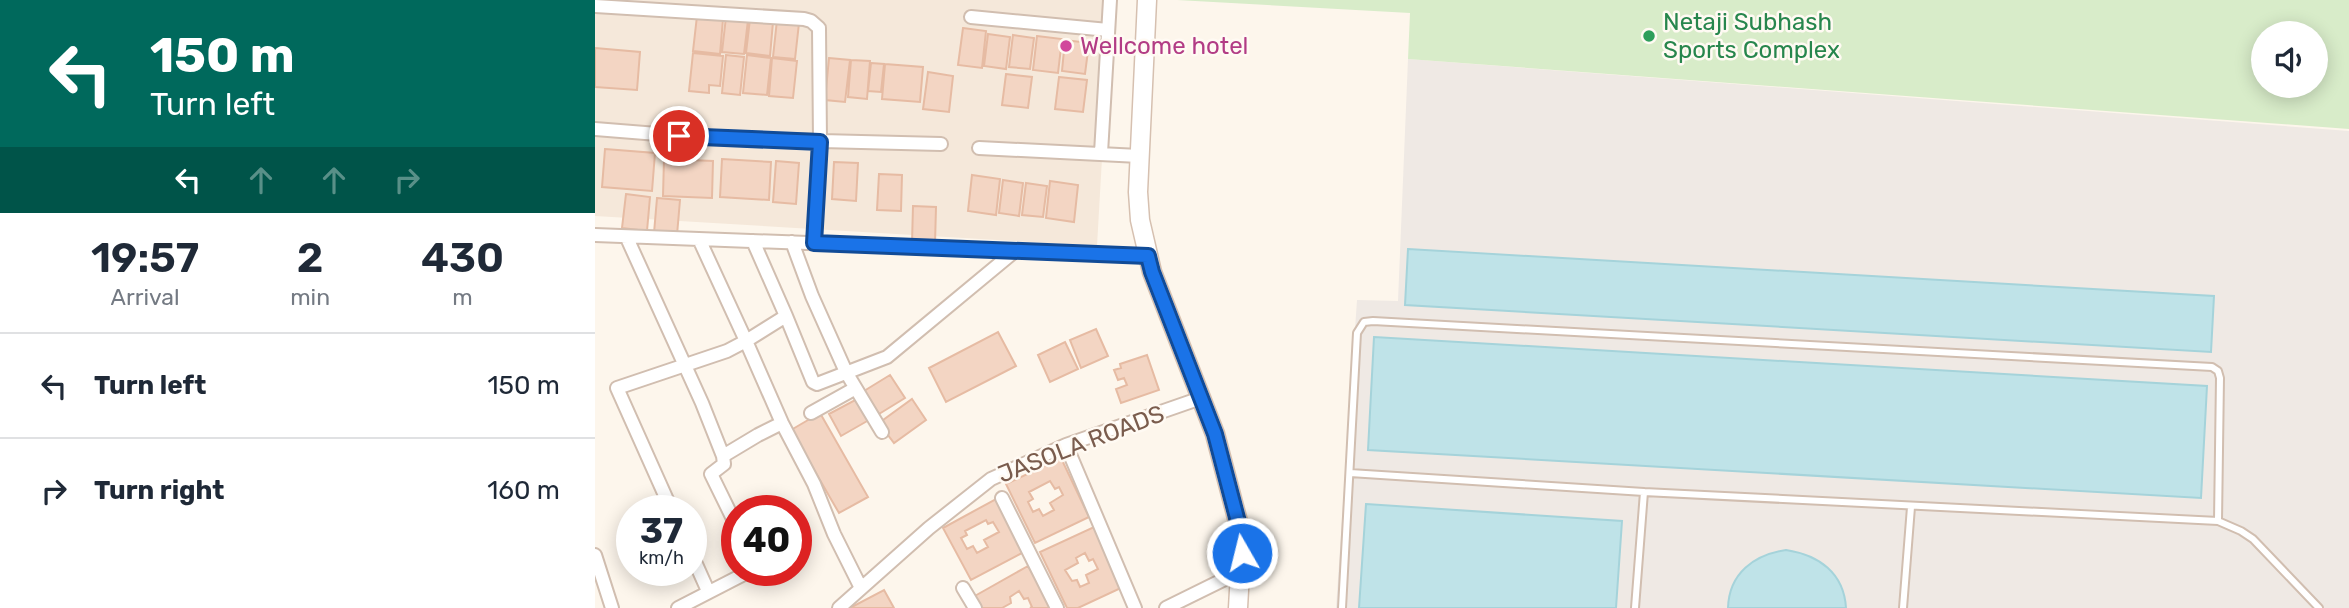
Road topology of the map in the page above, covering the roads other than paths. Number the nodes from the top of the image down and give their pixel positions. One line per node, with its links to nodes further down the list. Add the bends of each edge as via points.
1 (1109, 0): 5 (street)
2 (1147, 0): 11 (street)
3 (595, 6): 7 (street, via 804,19 816,24)
4 (971, 16): 5 (street)
5 (1108, 30): 10 (street)
6 (595, 129): 7 (street)
7 (820, 142): 8 (street); 17 (street)
8 (940, 144)
9 (979, 148): 10 (street)
10 (1101, 153): 11 (street)
11 (1139, 156): 19 (street, via 1137,192)
12 (595, 235): 13 (street)
13 (627, 238): 14 (street); 22 (street)
14 (699, 239): 15 (street); 21 (street)
15 (753, 241): 16 (street); 20 (street)
16 (792, 242): 17 (street); 23 (street)
17 (814, 243): 18 (street)
18 (1016, 250): 19 (street); 23 (street, via 900,347)
19 (1148, 256): 25 (street)
20 (786, 316): 21 (street); 23 (street, via 815,384)
21 (747, 341): 22 (street); 27 (street)
22 (684, 365): 30 (street); 33 (street, via 617,388)
23 (846, 372): 24 (street)
24 (854, 389): 26 (street); 28 (street)
25 (1201, 398): 29 (street, JASOLA ROADS); 39 (street, via 1242,537)
26 (811, 412)
27 (782, 423): 30 (street); 42 (street)
28 (882, 432)
29 (1066, 445): 42 (street, JASOLA ROADS, via 983,484); 50 (street)
30 (723, 456): 34 (street, via 723,464 711,474)
31 (1350, 473): 32 (lane); 37 (lane, via 1357,333 1364,322 2212,367 2220,378); 53 (lane)
32 (1644, 492): 36 (lane); 54 (lane)
33 (665, 495)
34 (721, 495)
35 (1002, 498): 49 (street)
36 (1912, 507): 37 (lane); 55 (lane)
37 (2218, 522): 56 (lane, via 2253,539)
38 (595, 555): 45 (street)
39 (1241, 571): 51 (street); 52 (street)
40 (721, 585): 44 (street)
41 (706, 586): 44 (street)
42 (861, 588): 47 (street, JASOLA ROADS)
43 (963, 588): 48 (street)
44 (708, 591): 46 (street)
45 (612, 608)
46 (678, 608)
47 (839, 608)
48 (975, 608)
49 (1057, 608)
50 (1135, 608)
51 (1166, 608)
52 (1238, 608)
53 (1342, 608)
54 (1635, 608)
55 (1903, 608)
56 (2319, 608)

